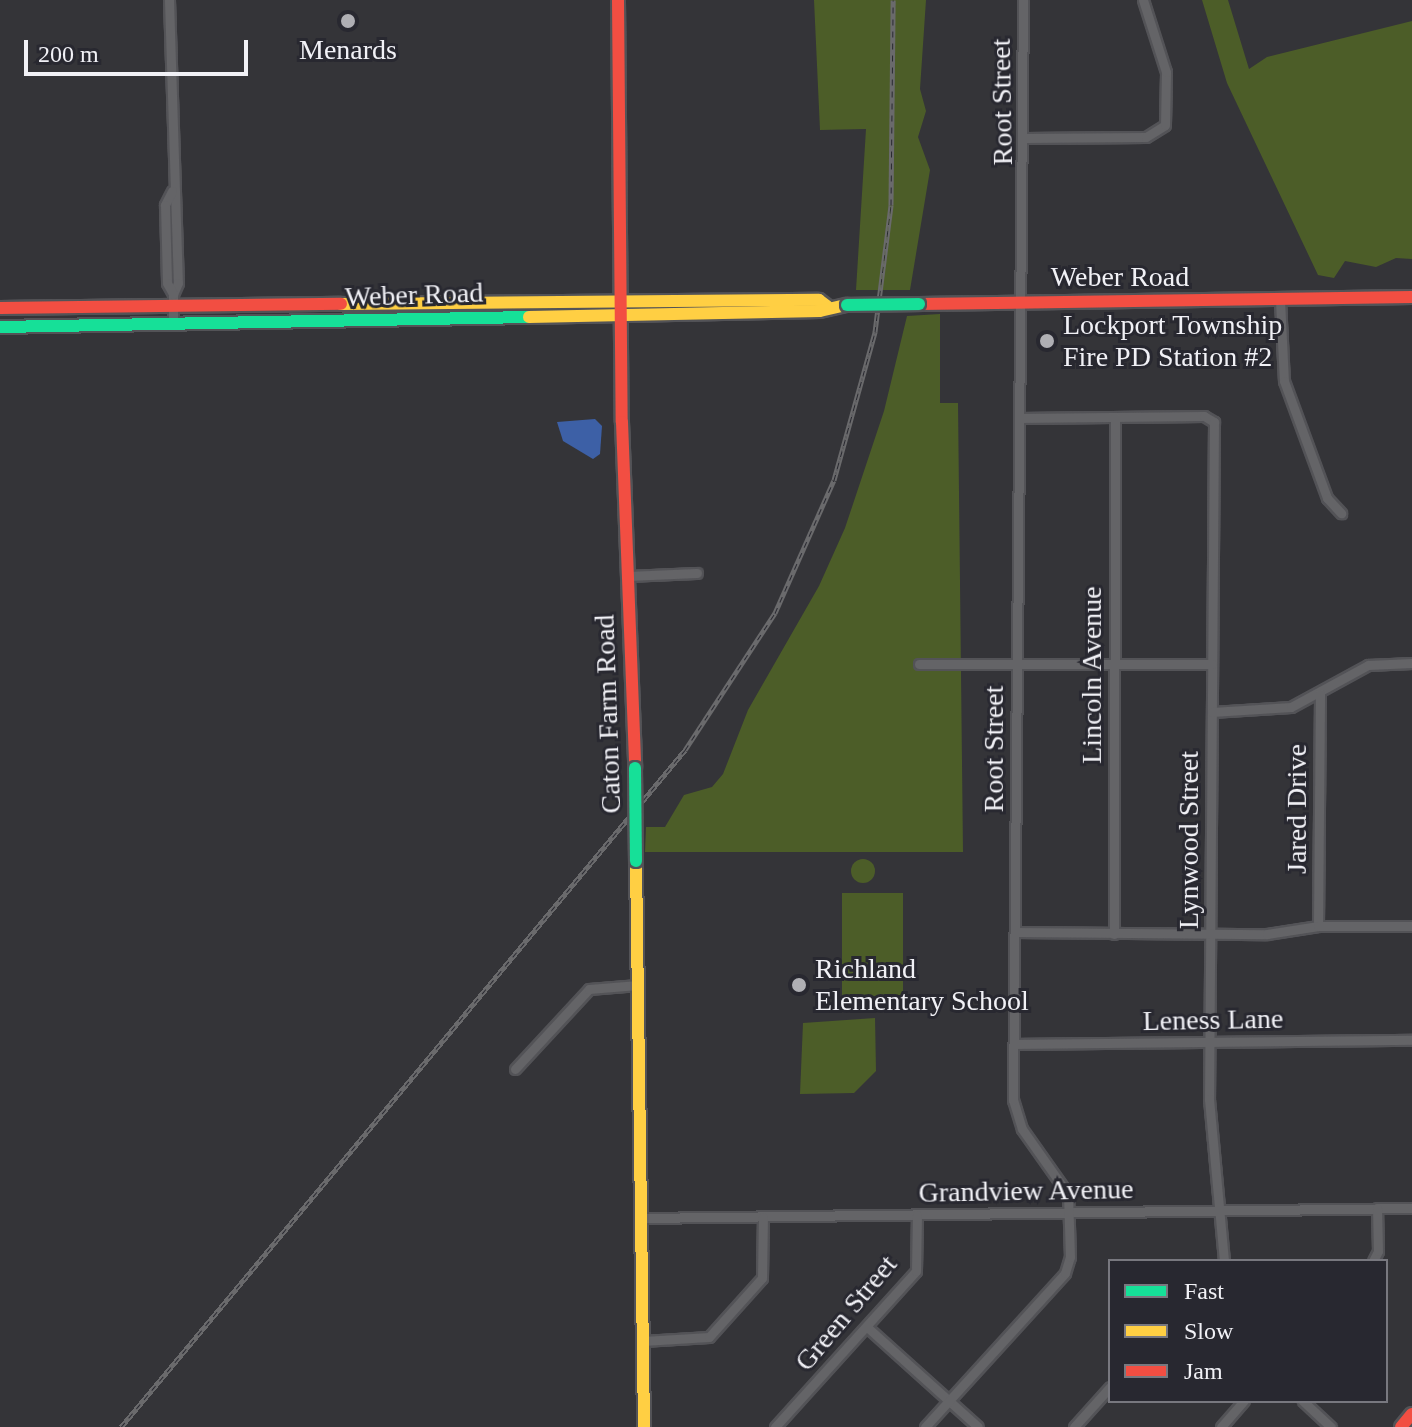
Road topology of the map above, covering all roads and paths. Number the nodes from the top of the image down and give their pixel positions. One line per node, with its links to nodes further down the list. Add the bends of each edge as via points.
1 (169, 0): 7 (street, via 172,191 165,205 167,283)
2 (618, 0): 11 (main road, Caton Farm Road)
3 (1023, 0): 5 (street, Root Street)
4 (1143, 0): 5 (street, via 1166,72 1165,125 1146,137)
5 (1025, 138): 9 (street, Root Street)
6 (1412, 297): 8 (main road, Weber Road)
7 (173, 300): 10 (main road, Weber Road); 11 (main road, Weber Road); 12 (street)
8 (1280, 300): 9 (main road, Weber Road); 16 (street, via 1284,381 1327,498)
9 (1018, 301): 11 (main road, Weber Road, bridge, via 827,306 820,311); 15 (street, Root Street)
10 (0, 308)
11 (620, 308): 12 (main road, Weber Road); 18 (main road, Caton Farm Road)
12 (173, 325): 13 (main road, Weber Road)
13 (0, 327)
14 (1115, 417): 15 (street); 22 (street, Lincoln Avenue); 23 (street, Lynwood Street, via 1210,419)
15 (1019, 418): 19 (street, Root Street)
16 (1341, 513)
17 (697, 573): 18 (street)
18 (627, 576): 31 (main road, Caton Farm Road, bridge)
19 (1016, 663): 21 (street); 22 (street); 28 (street, Root Street)
20 (1412, 663): 24 (street, via 1368,665)
21 (919, 664)
22 (1114, 664): 23 (street); 29 (street, Lincoln Avenue)
23 (1212, 664): 25 (street, Lynwood Street)
24 (1320, 693): 25 (street, via 1276,710); 26 (street, Jared Drive)
25 (1212, 712): 30 (street, Lynwood Street)
26 (1318, 926): 27 (street); 30 (street)
27 (1412, 926)
28 (1015, 932): 29 (street); 34 (street, Root Street)
29 (1114, 934): 30 (street)
30 (1211, 935): 33 (street, Lynwood Street)
31 (638, 985): 35 (street, via 589,989); 42 (main road, Caton Farm Road)
32 (1412, 1040): 33 (street, Leness Lane)
33 (1210, 1042): 34 (street, Leness Lane); 38 (street, Lynwood Street, via 1209,1099)
34 (1014, 1044): 39 (street, Root Street, via 1016,1116 1064,1183)
35 (515, 1069)
36 (1377, 1208): 37 (street, Grandview Avenue); 38 (street, Grandview Avenue); 44 (street)
37 (1412, 1208)
38 (1222, 1210): 39 (street, Grandview Avenue); 43 (street, Lynwood Street)
39 (1069, 1213): 40 (street, Grandview Avenue); 48 (street, Root Street, via 1065,1273)
40 (917, 1215): 41 (street, Grandview Avenue); 45 (street, Green Street, via 916,1271)
41 (763, 1217): 42 (street, Grandview Avenue); 46 (street, via 762,1278 709,1337)
42 (642, 1218): 46 (main road, Caton Farm Road)
43 (1224, 1259)
44 (1374, 1259)
45 (867, 1327): 48 (street); 53 (street, Green Street)
46 (643, 1341): 52 (main road, Caton Farm Road)
47 (1108, 1389): 56 (street)
48 (948, 1401): 54 (street, Root Street); 55 (street)
49 (1242, 1403): 57 (street)
50 (1305, 1403): 58 (street)
51 (1412, 1414): 59 (main road)
52 (644, 1427)
53 (775, 1427)
54 (925, 1427)
55 (978, 1427)
56 (1074, 1427)
57 (1221, 1427)
58 (1331, 1427)
59 (1401, 1427)

